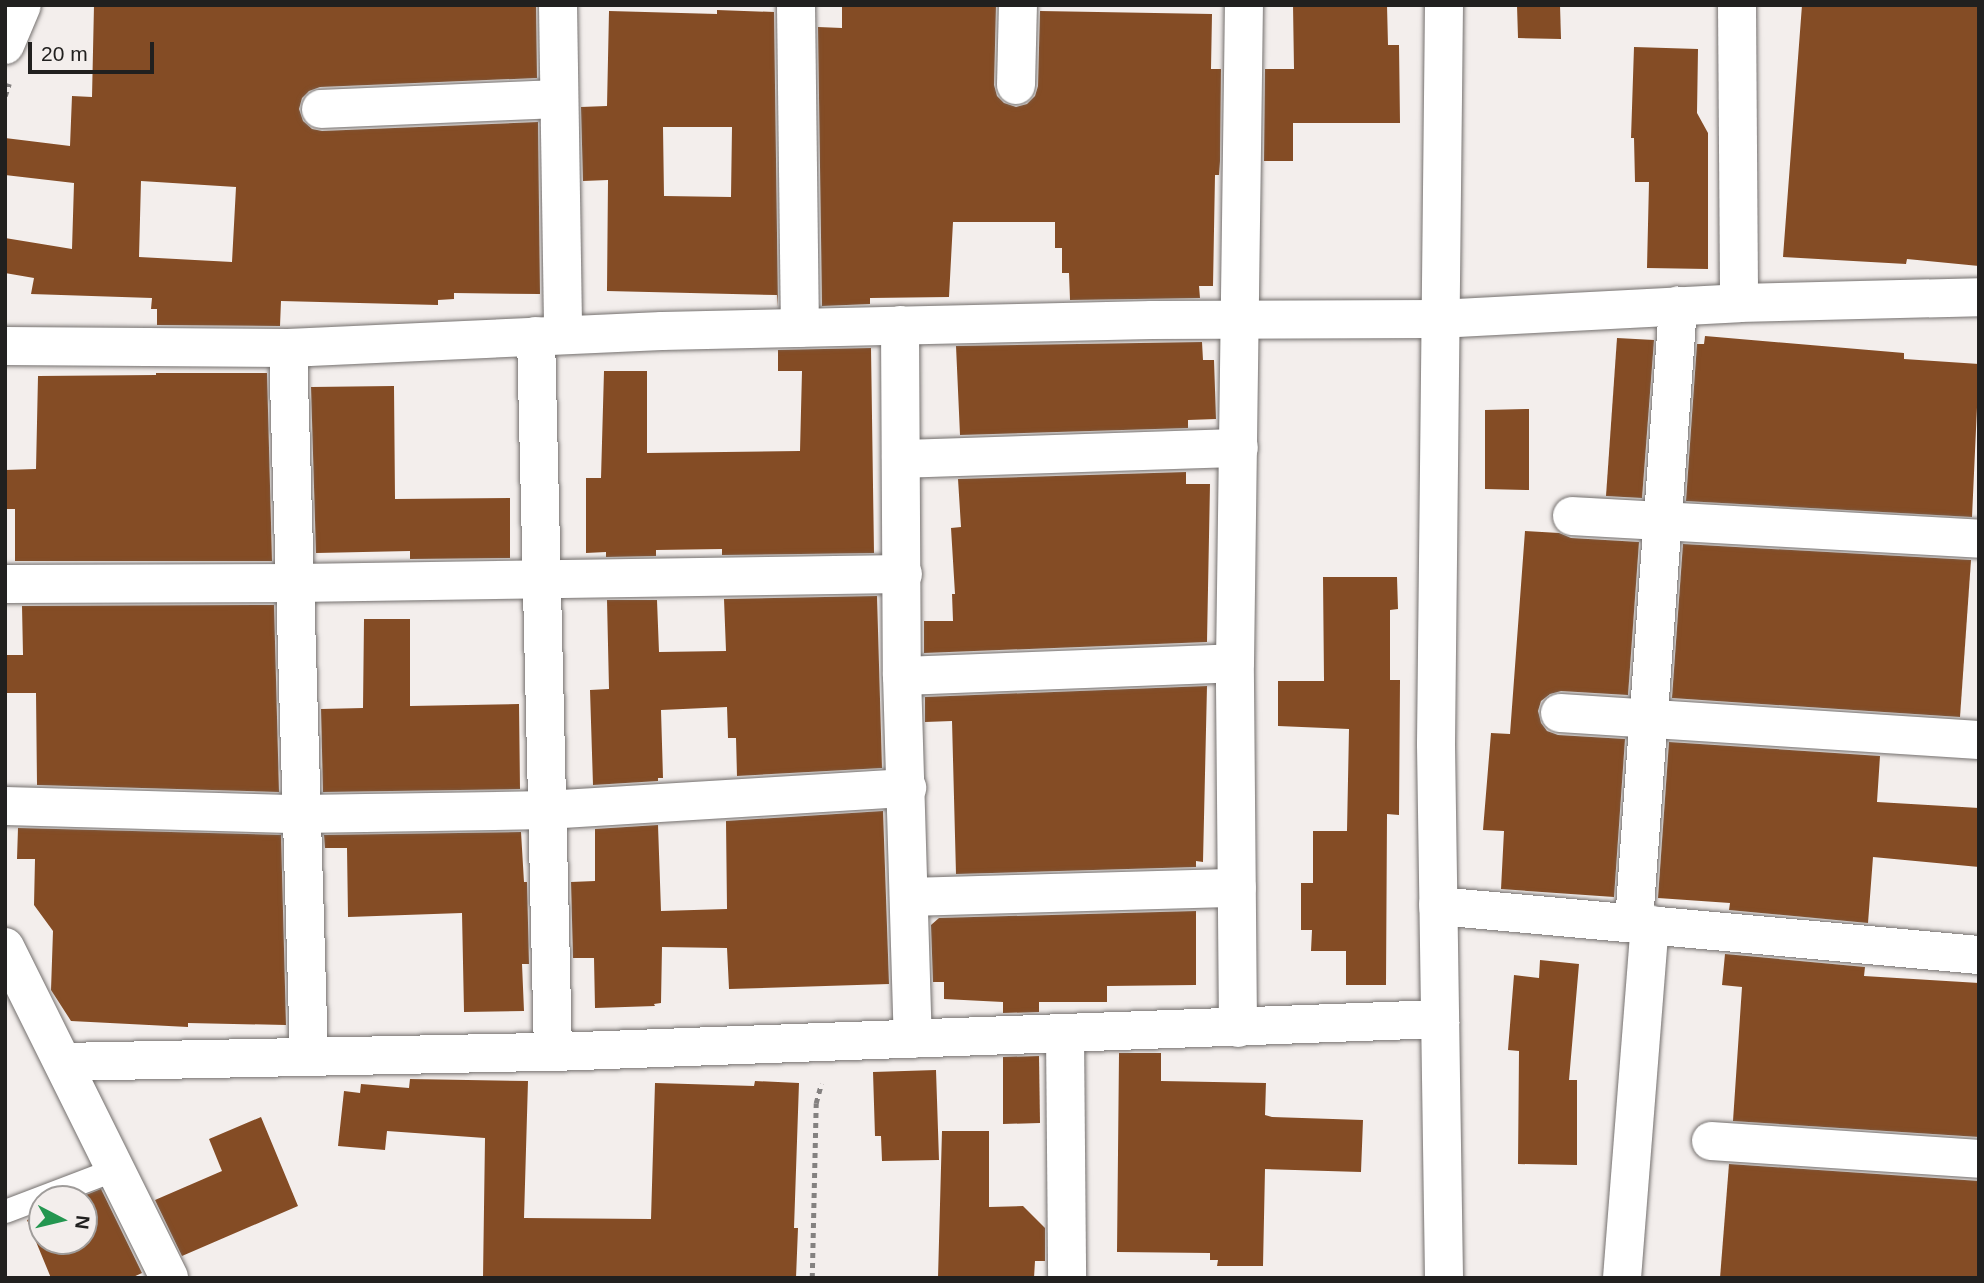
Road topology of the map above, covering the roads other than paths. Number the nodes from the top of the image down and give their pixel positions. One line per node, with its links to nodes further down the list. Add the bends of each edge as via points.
1 (22, 5): 8 (street)
2 (558, 5): 10 (street)
3 (796, 5): 18 (street)
4 (1018, 5): 9 (street)
5 (1244, 5): 16 (street)
6 (1444, 5): 15 (street)
7 (1738, 5): 13 (street)
8 (5, 46)
9 (1016, 85)
10 (557, 99): 11 (street); 19 (street)
11 (321, 109)
12 (1979, 298): 13 (street)
13 (1740, 303): 14 (street)
14 (1678, 306): 15 (street); 25 (street)
15 (1438, 319): 16 (street); 42 (street)
16 (1242, 320): 17 (street); 22 (street)
17 (900, 326): 18 (street); 23 (street)
18 (800, 328): 19 (street)
19 (549, 335): 21 (street); 28 (street)
20 (5, 346): 21 (street)
21 (288, 348): 29 (street)
22 (1239, 448): 23 (street); 31 (street)
23 (901, 459): 27 (street)
24 (1573, 516): 25 (street)
25 (1662, 521): 26 (street); 34 (street)
26 (1979, 539)
27 (903, 574): 28 (street); 32 (street)
28 (540, 578): 29 (street); 38 (street)
29 (298, 583): 30 (street); 39 (street)
30 (5, 584)
31 (1236, 663): 32 (street); 40 (street)
32 (902, 676): 36 (street)
33 (1560, 713): 34 (street)
34 (1648, 719): 35 (street); 43 (street)
35 (1979, 740)
36 (907, 788): 38 (street); 41 (street)
37 (5, 806): 39 (street)
38 (546, 810): 39 (street); 50 (street)
39 (299, 814): 51 (street)
40 (1237, 888): 41 (street); 47 (street)
41 (909, 897): 49 (street)
42 (1438, 906): 43 (street); 46 (street)
43 (1642, 923): 45 (street); 60 (street)
44 (5, 947): 52 (street)
45 (1979, 955)
46 (1440, 1019): 47 (street); 59 (street)
47 (1238, 1028): 48 (street)
48 (1065, 1034): 49 (street); 58 (street)
49 (912, 1039): 50 (street)
50 (553, 1052): 51 (street)
51 (309, 1055): 52 (street)
52 (63, 1062): 55 (street)
53 (1710, 1141): 54 (street)
54 (1979, 1159)
55 (115, 1169): 56 (lane); 57 (street)
56 (5, 1211)
57 (169, 1278)
58 (1067, 1278)
59 (1444, 1278)
60 (1622, 1278)

